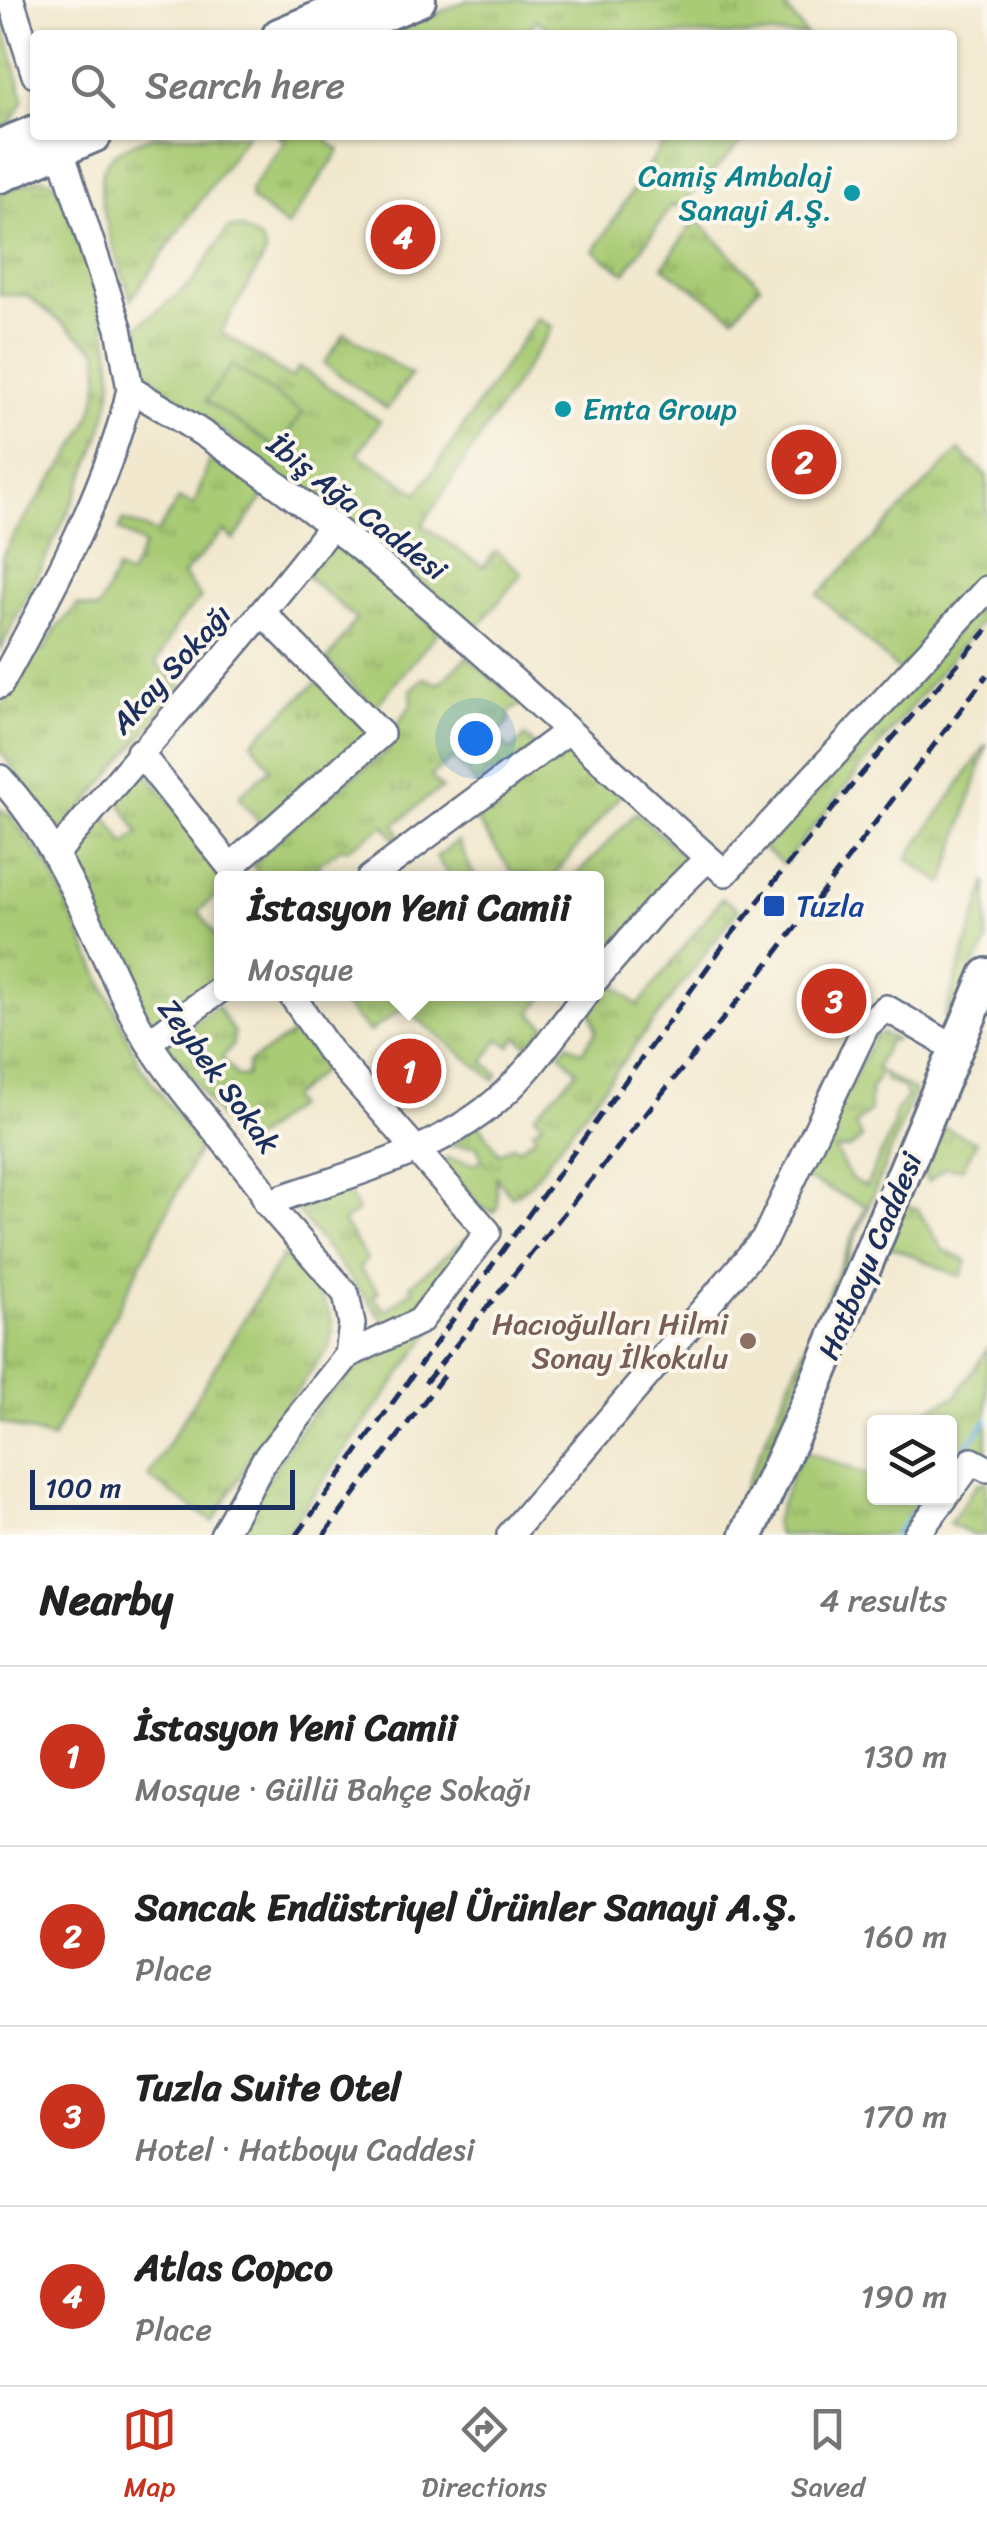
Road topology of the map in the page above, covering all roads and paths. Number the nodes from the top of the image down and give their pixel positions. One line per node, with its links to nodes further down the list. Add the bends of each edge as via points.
1 (11, 0): 6 (street)
2 (362, 0): 4 (main road)
3 (418, 0): 5 (main road)
4 (291, 30)
5 (348, 30)
6 (30, 59)
7 (43, 140): 10 (main road)
8 (49, 140): 11 (main road)
9 (50, 140): 12 (street, via 119,328)
10 (0, 146)
11 (0, 176)
12 (130, 389): 13 (street, İbiş Ağa Caddesi, via 215,438); 16 (street, via 123,424 50,592)
13 (332, 524): 15 (street, Akay Sokağı); 17 (street, İbiş Ağa Caddesi, via 474,641)
14 (987, 589): 21 (street)
15 (264, 614): 18 (street, Akay Sokağı); 23 (street, via 381,734)
16 (0, 685)
17 (568, 731): 21 (street, İbiş Ağa Caddesi); 24 (street)
18 (139, 752): 20 (street, Akay Sokağı); 22 (street)
19 (0, 778): 20 (street, Zeybek Sokak, via 30,810)
20 (55, 855): 30 (street, Zeybek Sokak)
21 (716, 866): 25 (street, via 655,910)
22 (233, 871)
23 (237, 871)
24 (379, 871)
25 (604, 971)
26 (985, 983): 31 (main road, Hatboyu Caddesi)
27 (214, 994): 30 (street)
28 (296, 1001): 32 (street, via 328,1050)
29 (581, 1001): 32 (street, via 485,1110)
30 (150, 1042): 33 (street, Zeybek Sokak)
31 (956, 1049): 39 (street, via 886,1008 866,1026 765,1238); 40 (main road, Hatboyu Caddesi)
32 (416, 1150): 33 (street); 34 (street, via 488,1232 420,1321)
33 (267, 1203): 34 (street, Zeybek Sokak, via 346,1294)
34 (348, 1354): 38 (street, via 265,1460)
35 (987, 1468): 36 (street, via 972,1461)
36 (957, 1481)
37 (940, 1505): 41 (street)
38 (223, 1535)
39 (510, 1535)
40 (747, 1535)
41 (916, 1535)

